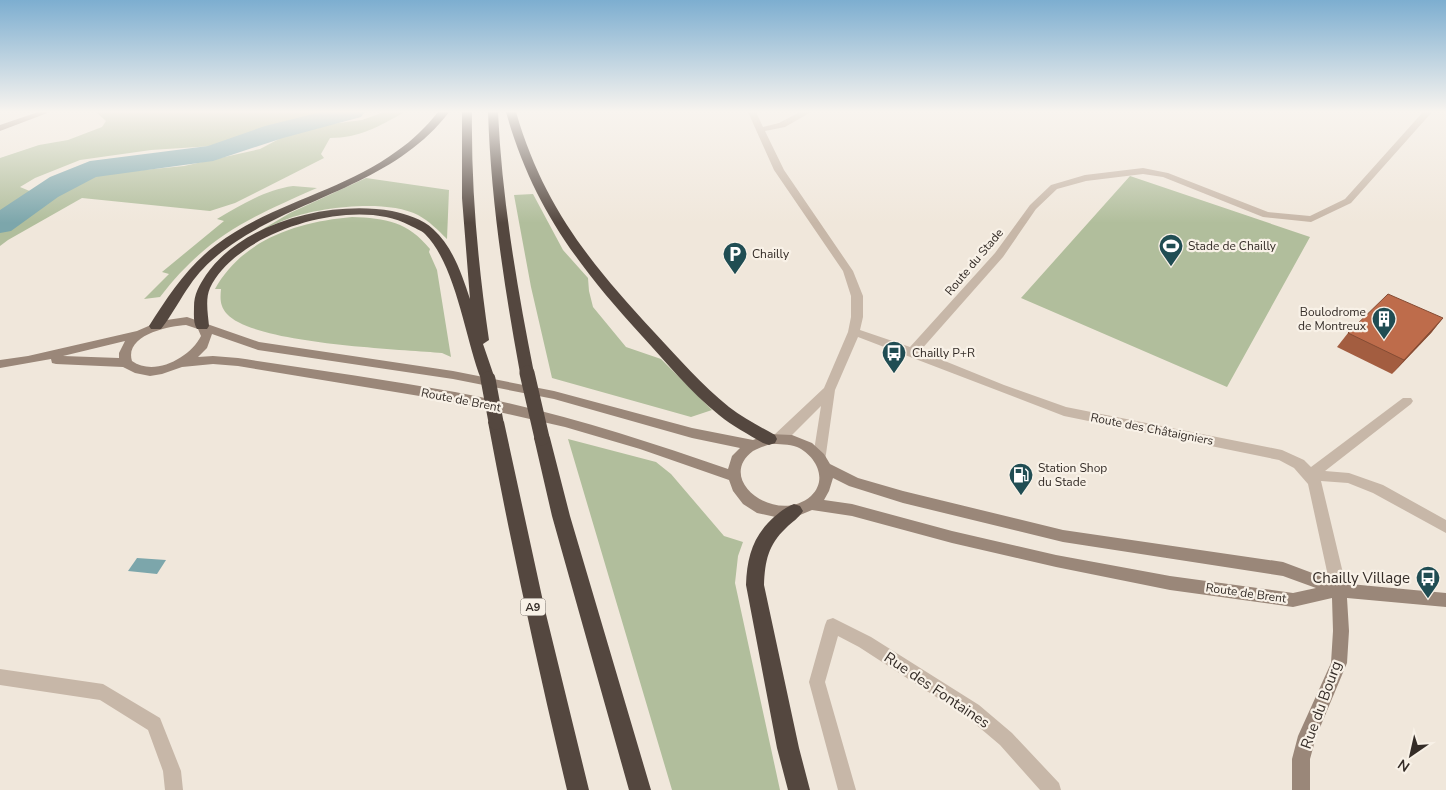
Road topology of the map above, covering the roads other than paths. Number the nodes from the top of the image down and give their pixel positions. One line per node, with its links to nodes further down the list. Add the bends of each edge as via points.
1 (405, 149): 7 (highway, via 356,178 268,218 220,247 190,277)
2 (466, 149): 16 (highway, A9, via 467,202)
3 (495, 149): 31 (highway, bridge, via 497,198 527,373 566,534)
4 (521, 149): 19 (highway, via 541,192 569,239 624,308 724,410)
5 (769, 149): 9 (street, via 779,170 848,271 857,296)
6 (1395, 149): 11 (street, Route du Stade, via 1348,201 1311,219 1266,215 1165,175 1143,171 1085,178 1054,187 1033,207 999,255)
7 (156, 326): 8 (main road, Route de Brent, via 180,321); 10 (main road, Route de Brent)
8 (204, 327): 14 (main road, via 207,336 203,345); 16 (highway, via 201,302 208,282 226,260 252,241 279,227 319,215 386,212 420,225 443,247); 20 (main road, Route de Brent, via 267,348 453,375 554,395 692,433)
9 (854, 332): 11 (street, Route des Châtaigniers); 17 (street)
10 (144, 333): 12 (main road); 13 (main road, via 127,348)
11 (912, 352): 22 (street, Route des Châtaigniers, via 1049,406 1282,456 1299,464)
12 (28, 360): 13 (main road); 15 (main road)
13 (127, 363): 14 (main road, via 135,369 148,371)
14 (181, 363): 23 (main road, Route de Brent, via 238,362 456,397 565,422)
15 (0, 364)
16 (485, 370): 30 (highway, A9, bridge, via 536,621)
17 (829, 390): 19 (street); 21 (street)
18 (1407, 401): 22 (street)
19 (774, 439): 20 (main road); 21 (main road, via 802,444)
20 (752, 445): 23 (main road, via 738,458)
21 (822, 463): 24 (main road, via 827,478 825,488 820,497); 26 (main road, via 854,482 903,497 1054,534 1283,569)
22 (1310, 475): 25 (street, via 1349,478 1364,483); 26 (street, via 1315,483)
23 (733, 476): 24 (main road, via 748,501 770,511)
24 (802, 508): 26 (main road, Route de Brent, via 852,510 1056,561 1170,583 1293,600); 32 (highway, via 776,526 759,548 755,559 755,585)
25 (1446, 527)
26 (1339, 590): 27 (main road); 35 (main road, Rue du Bourg, via 1339,663 1307,736 1301,759)
27 (1446, 600)
28 (0, 677): 29 (street, via 103,692 154,724 172,771)
29 (174, 790)
30 (578, 790)
31 (640, 790)
32 (799, 790)
33 (847, 790): 34 (street, Rue des Fontaines, via 817,682 833,625 973,711 1006,739)
34 (1052, 790)
35 (1301, 790)

